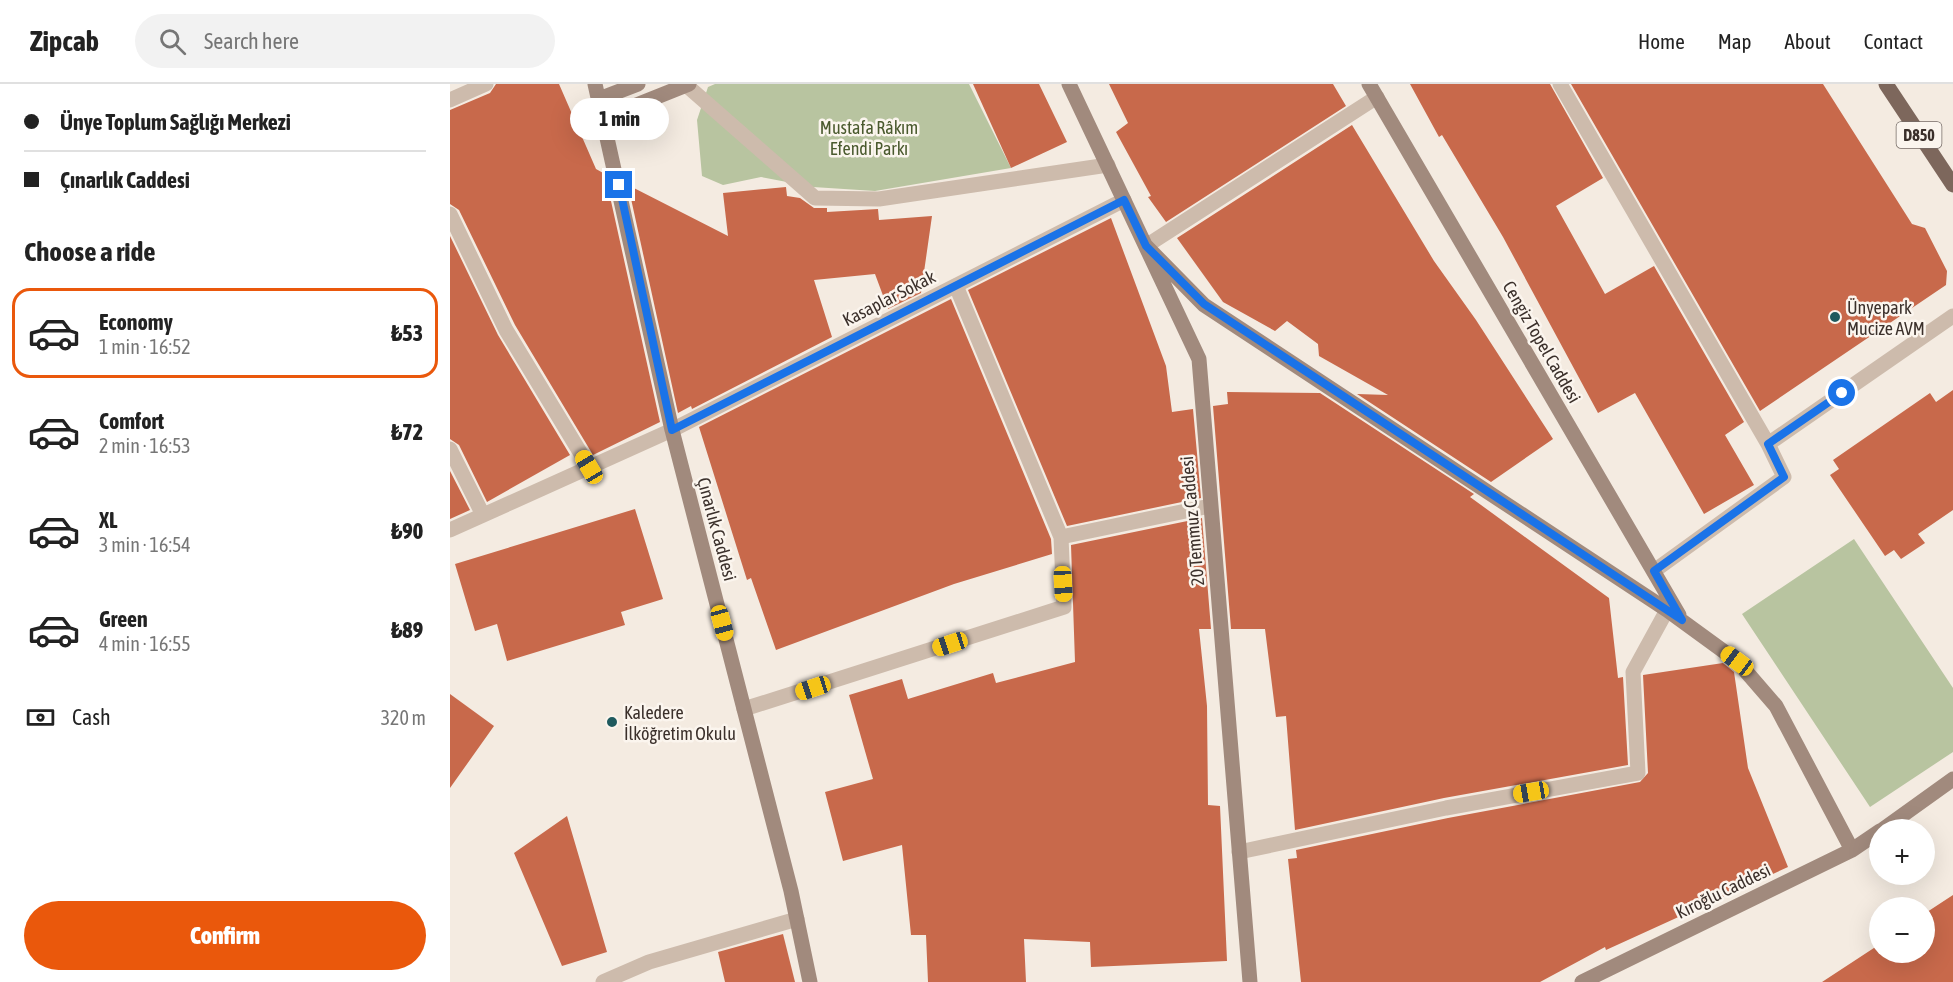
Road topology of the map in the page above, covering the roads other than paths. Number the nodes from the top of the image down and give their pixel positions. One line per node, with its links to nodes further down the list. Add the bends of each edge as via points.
1 (486, 84): 10 (street)
2 (595, 84): 9 (street, Çınarlık Caddesi)
3 (638, 84): 9 (street)
4 (1069, 84): 12 (street, 20 Temmuz Caddesi)
5 (1560, 84): 20 (street)
6 (1886, 84): 13 (main road, D850)
7 (686, 85): 11 (street); 12 (street, via 815,198 879,199)
8 (1373, 90): 16 (street); 27 (street, Cengiz Topel Caddesi)
9 (599, 99): 11 (street, Çınarlık Caddesi)
10 (450, 100)
11 (604, 118): 19 (street, Çınarlık Caddesi)
12 (1108, 165): 14 (street, 20 Temmuz Caddesi)
13 (1953, 185)
14 (1124, 200): 16 (street, 20 Temmuz Caddesi); 17 (street, Kasaplar Sokak)
15 (450, 214): 22 (street, via 506,330)
16 (1146, 246): 23 (street, 20 Temmuz Caddesi, via 1199,359); 28 (street, via 1204,304)
17 (956, 286): 19 (street, Kasaplar Sokak); 26 (street)
18 (1953, 316): 20 (street)
19 (672, 430): 22 (street, Kasaplar Sokak); 30 (street, Çınarlık Caddesi)
20 (1768, 444): 27 (street, via 1784,477)
21 (450, 449): 24 (street)
22 (589, 467): 24 (street, Kasaplar Sokak)
23 (1210, 506): 26 (street); 35 (street, 20 Temmuz Caddesi)
24 (483, 515): 25 (street, Kasaplar Sokak)
25 (450, 530)
26 (1061, 537): 30 (street, via 1064,607)
27 (1654, 571): 29 (street, Cengiz Topel Caddesi)
28 (1667, 610): 29 (street); 35 (street, via 1633,672 1638,773)
29 (1682, 620): 34 (street, via 1737,661 1776,706)
30 (744, 710): 36 (street, Çınarlık Caddesi)
31 (1953, 779): 32 (street, Kıroğlu Caddesi)
32 (1897, 819)
33 (1869, 838): 34 (street, Kıroğlu Caddesi)
34 (1852, 850): 40 (street, Kıroğlu Caddesi)
35 (1239, 852): 39 (street, 20 Temmuz Caddesi)
36 (797, 919): 37 (street, via 649,962); 38 (street, Çınarlık Caddesi)
37 (603, 982)
38 (810, 982)
39 (1250, 982)
40 (1584, 982)

